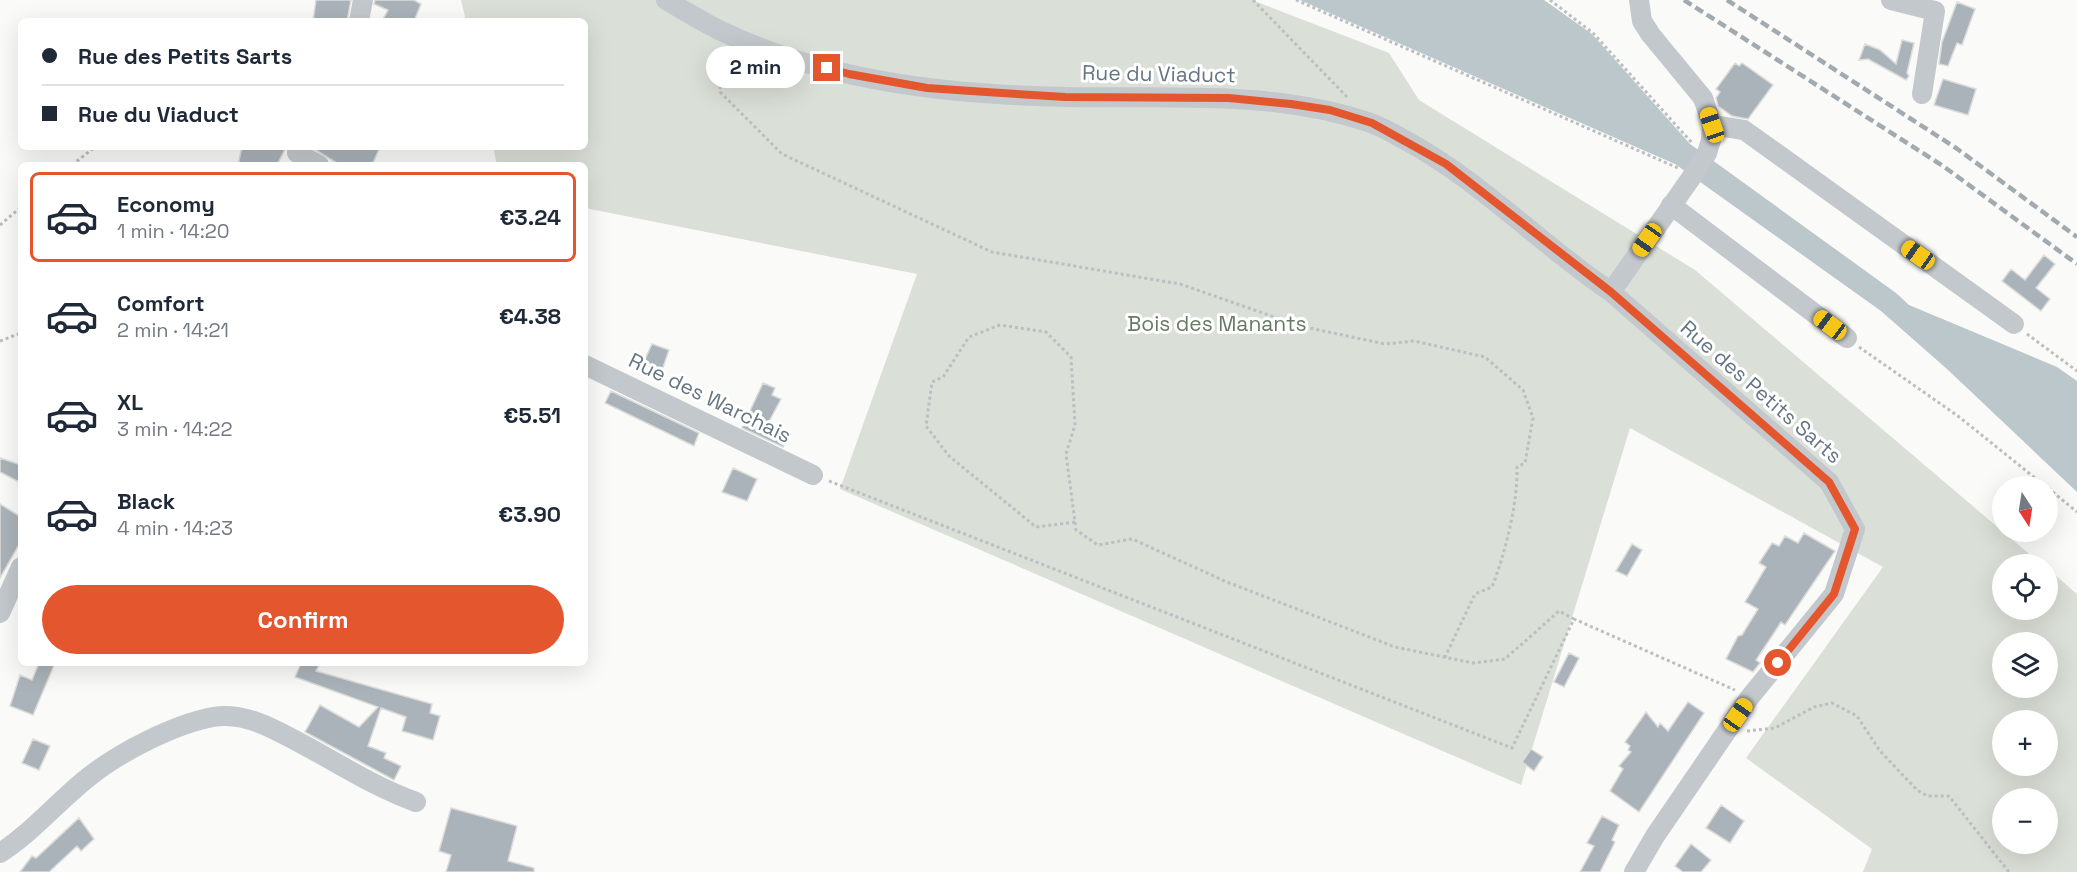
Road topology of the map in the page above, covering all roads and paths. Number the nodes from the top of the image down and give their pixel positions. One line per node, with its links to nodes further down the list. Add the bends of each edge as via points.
1 (363, 0): 8 (street)
2 (666, 0): 9 (street, Rue du Viaduct)
3 (1253, 0): 11 (path)
4 (1296, 0): 18 (path)
5 (1550, 0): 13 (path, via 1593,33)
6 (1639, 0): 12 (street, via 1642,21 1703,98)
7 (1891, 0): 10 (street, via 1935,11)
8 (360, 18)
9 (720, 30): 22 (street, Rue du Viaduct, via 849,74 927,88 1065,97 1229,98 1330,110 1372,123 1446,164); 37 (path, via 720,92 782,154 992,252 1180,284 1300,326 1385,344 1414,341 1485,357 1523,390 1533,418 1525,463 1517,467 1517,485 1492,587 1475,594)
10 (1922, 94)
11 (1348, 99)
12 (1712, 125): 13 (street); 23 (street, via 1744,130)
13 (1699, 148): 19 (street, via 1691,178)
14 (91, 150): 16 (path)
15 (296, 155): 17 (street)
16 (76, 162)
17 (312, 162)
18 (1674, 165)
19 (1671, 205): 22 (street); 25 (street)
20 (18, 210): 21 (path)
21 (0, 225)
22 (1611, 292): 38 (street, Rue des Petits Sarts, via 1829,482 1855,529 1834,594)
23 (2014, 324): 28 (path)
24 (18, 334): 26 (path)
25 (1847, 338): 30 (path, via 1958,416)
26 (0, 341)
27 (588, 366): 29 (street, Rue des Warchais)
28 (2077, 371)
29 (813, 475): 36 (path, via 1512,748)
30 (2032, 476)
31 (2058, 497): 32 (path)
32 (2077, 512)
33 (1075, 522): 33 (path, via 1066,454 1075,425 1071,357 1046,332 1000,325 969,337 943,377 932,382 926,426 949,456 1036,527); 37 (path, via 1076,530 1098,545 1132,539 1227,582 1395,647)
34 (18, 574): 35 (street)
35 (0, 613)
36 (1574, 619): 37 (path, via 1559,611 1505,659 1473,663); 38 (path)
37 (1445, 657)
38 (1750, 697): 39 (street, Rue des Petits Sarts)
39 (1725, 733): 42 (street, Rue des Petits Sarts); 43 (path, via 1775,728 1814,707 1832,704 1857,716 1880,751 1917,790 1927,796 1949,796)
40 (416, 802): 41 (street, via 380,789 260,723 239,716 214,717 178,727 91,775)
41 (0, 853)
42 (1634, 872)
43 (2009, 872)

